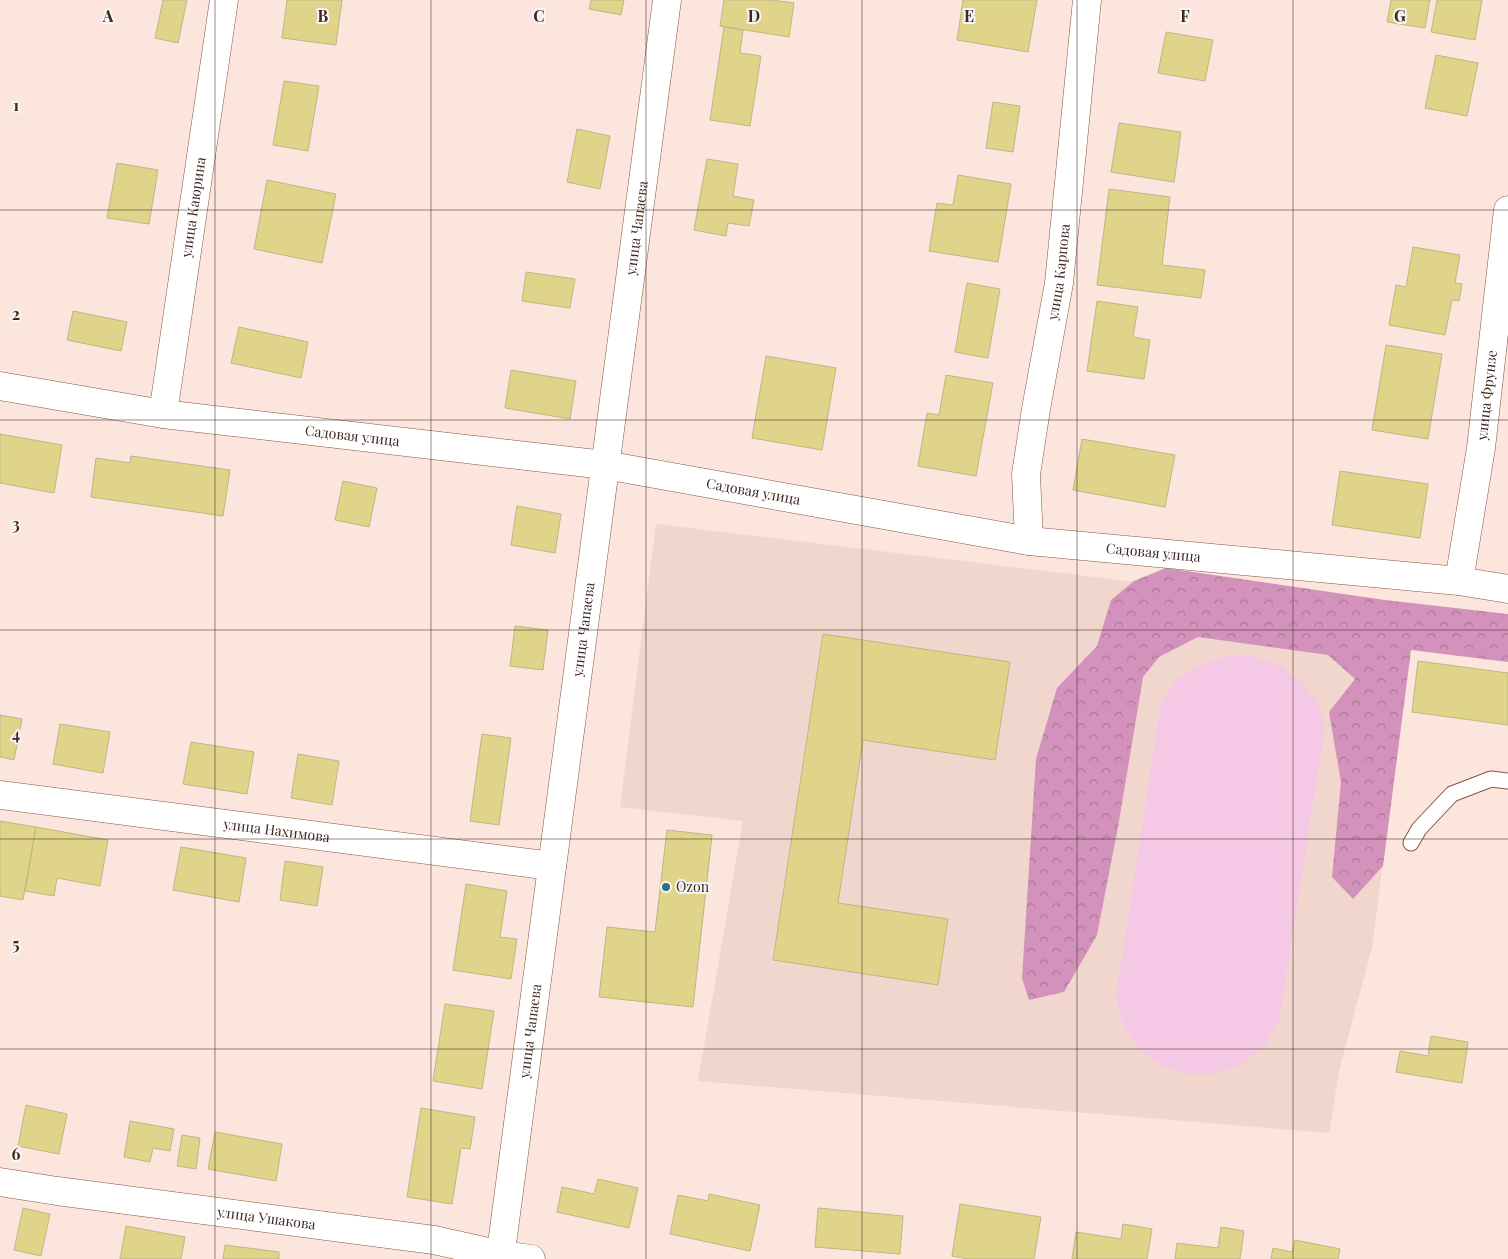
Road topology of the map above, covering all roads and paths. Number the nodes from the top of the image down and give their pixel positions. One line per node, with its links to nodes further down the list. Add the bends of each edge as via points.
1 (224, 0): 6 (street, улица Каюрина)
2 (667, 0): 7 (street, улица Чапаева)
3 (1087, 0): 8 (street, улица Карпова, via 1060,283 1026,474)
4 (1508, 210): 9 (street, улица Фрунзе, via 1481,448)
5 (0, 386): 6 (street, Садовая улица)
6 (163, 414): 7 (street, Садовая улица)
7 (605, 465): 8 (street, Садовая улица); 14 (street, улица Чапаева)
8 (1029, 541): 9 (street, Садовая улица)
9 (1459, 581): 10 (street, Садовая улица)
10 (1508, 589)
11 (1508, 781): 13 (lane, via 1491,779 1452,794 1420,828)
12 (0, 794): 14 (street, улица Нахимова)
13 (1411, 843)
14 (552, 866): 16 (street, улица Чапаева)
15 (0, 1182): 16 (street, улица Ушакова, via 434,1240)
16 (500, 1257): 17 (street, улица Ушакова)
17 (531, 1259)

